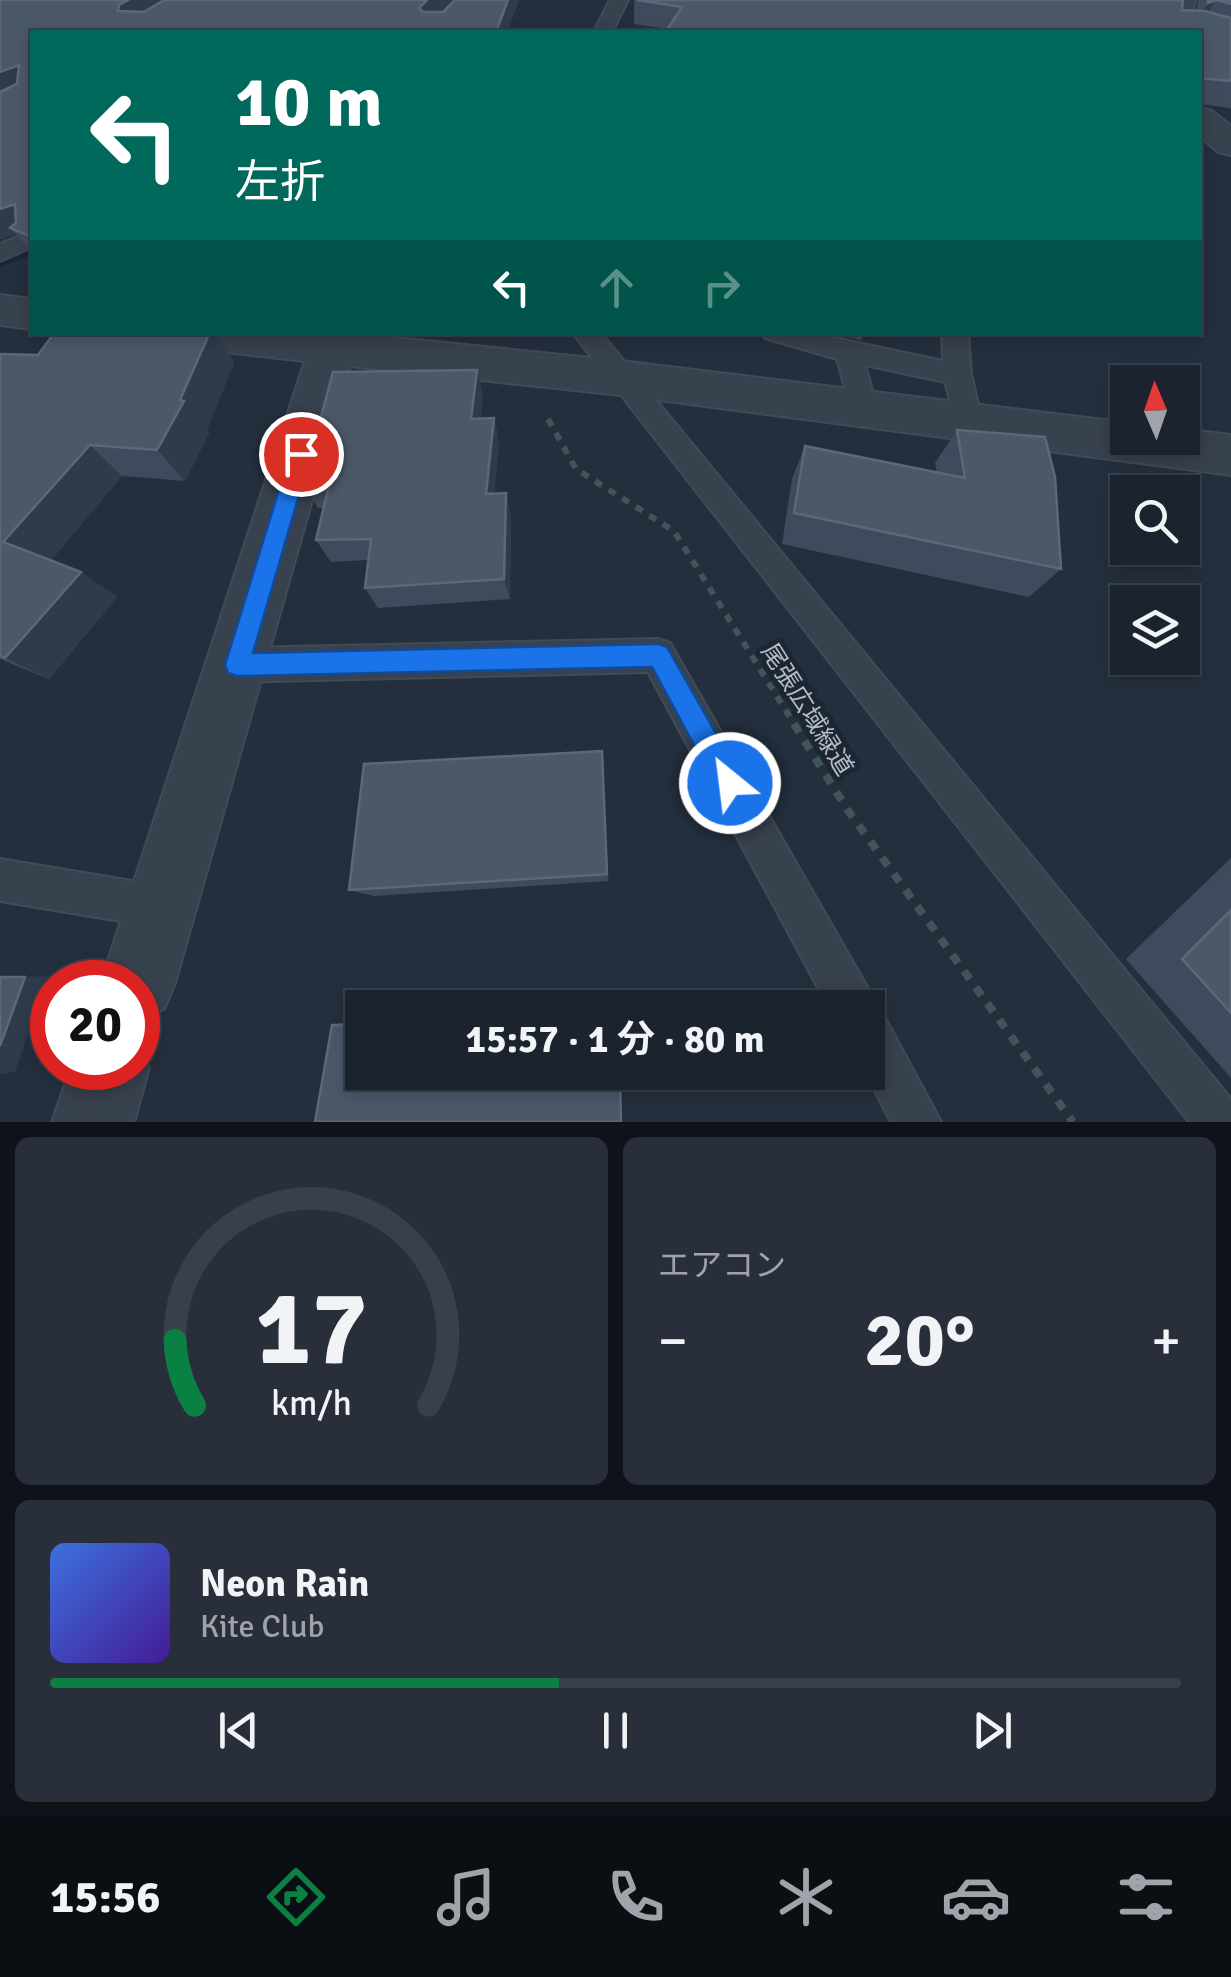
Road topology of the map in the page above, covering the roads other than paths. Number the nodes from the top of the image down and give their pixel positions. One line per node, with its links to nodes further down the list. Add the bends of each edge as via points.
1 (619, 0): 3 (lane)
2 (1186, 0): 4 (lane)
3 (603, 30)
4 (1186, 30)
5 (1202, 120): 6 (street)
6 (1231, 144)
7 (30, 239): 8 (lane)
8 (0, 253)
9 (0, 310): 10 (street)
10 (30, 314)
11 (208, 335): 15 (street)
12 (587, 335): 18 (lane)
13 (785, 335): 16 (lane)
14 (955, 335): 17 (lane)
15 (332, 348): 18 (street); 22 (street)
16 (848, 352): 17 (lane); 19 (lane)
17 (957, 374): 20 (lane)
18 (621, 378): 19 (street); 31 (lane)
19 (863, 408): 20 (street)
20 (968, 422): 21 (street)
21 (1231, 455)
22 (237, 665): 24 (street); 26 (lane, via 658,655)
23 (0, 880): 24 (lane)
24 (162, 907): 25 (street)
25 (145, 960)
26 (844, 990)
27 (885, 1063): 30 (lane)
28 (103, 1090): 29 (street)
29 (93, 1122)
30 (917, 1122)
31 (1219, 1122)

